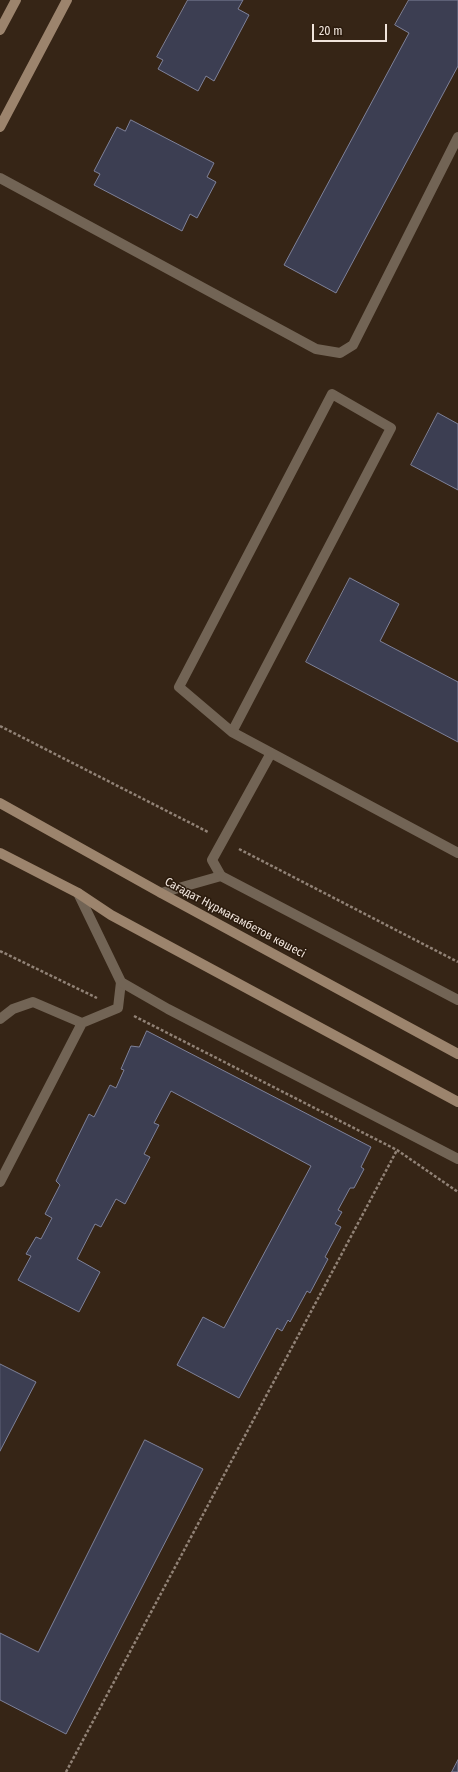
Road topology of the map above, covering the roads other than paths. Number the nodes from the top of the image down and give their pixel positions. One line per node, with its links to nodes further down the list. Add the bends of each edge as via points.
1 (16, 0): 3 (street)
2 (67, 0): 4 (street)
3 (0, 30)
4 (0, 127)
5 (458, 137): 6 (street, via 353,345 340,352 316,349)
6 (0, 178)
7 (232, 732): 7 (street, via 391,428 332,394 179,687); 8 (street)
8 (271, 752): 11 (street); 12 (street, via 212,860)
9 (0, 803): 13 (street, Сағадат Нұрмағамбетов көшесі)
10 (0, 853): 14 (street)
11 (458, 853)
12 (221, 876): 13 (street); 16 (street)
13 (160, 893): 19 (street, Сағадат Нұрмағамбетов көшесі)
14 (78, 894): 15 (street); 20 (street, via 111,915)
15 (121, 982): 18 (street, via 118,1008); 21 (street)
16 (458, 1000)
17 (0, 1019): 18 (street, via 13,1009 33,1002)
18 (82, 1023): 22 (street)
19 (458, 1054)
20 (458, 1102)
21 (458, 1159)
22 (0, 1182)

